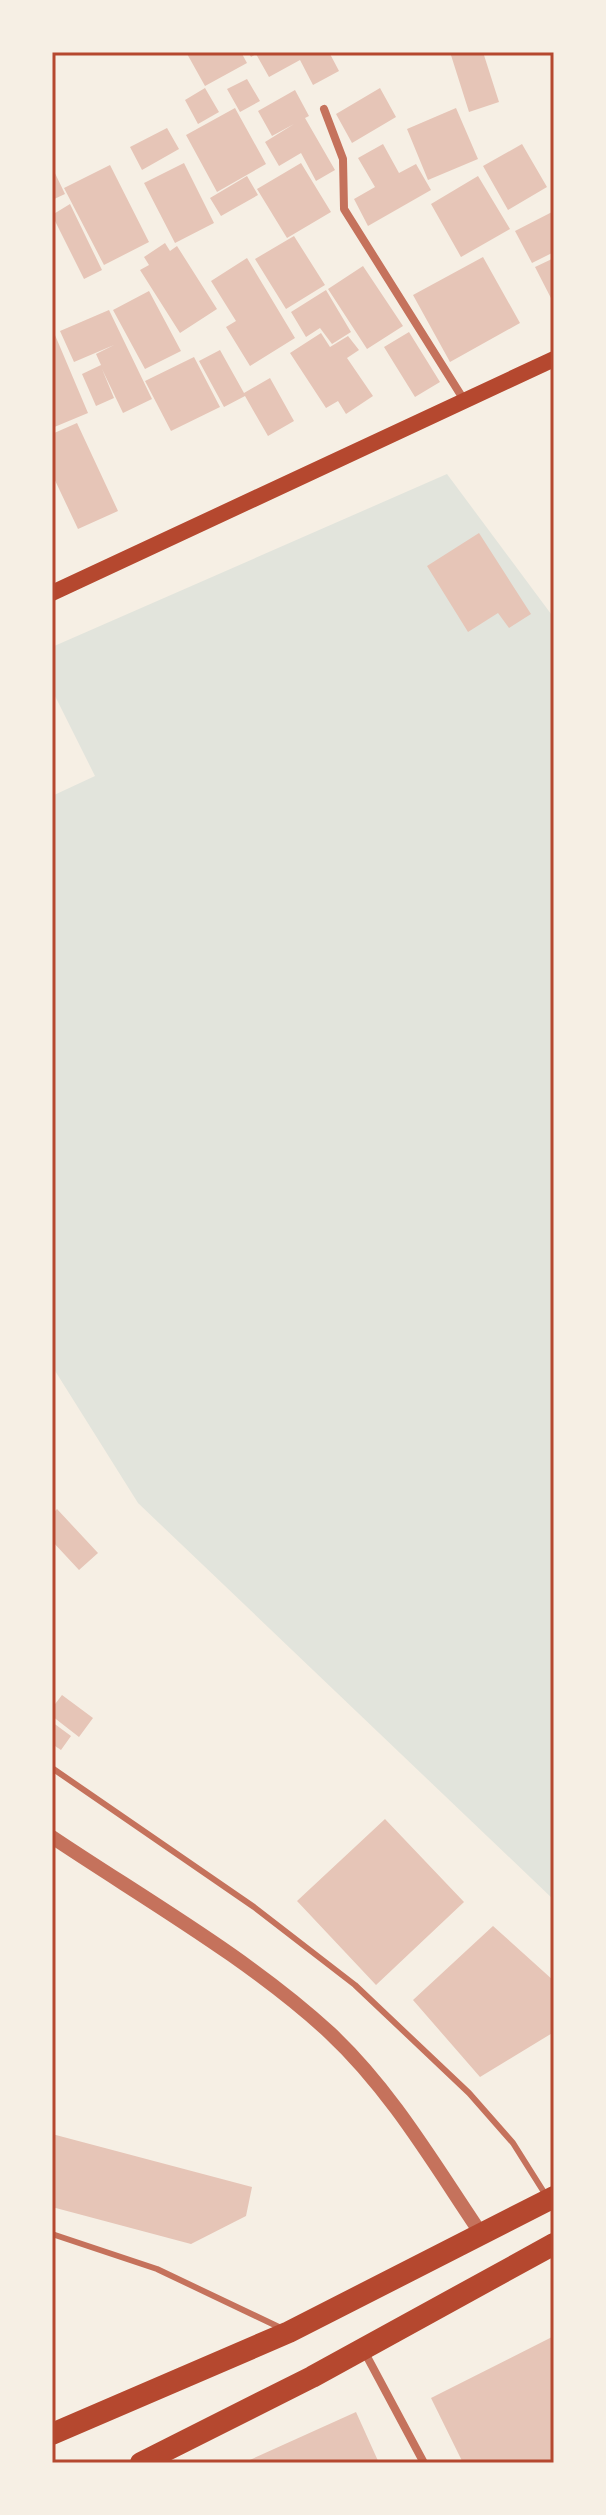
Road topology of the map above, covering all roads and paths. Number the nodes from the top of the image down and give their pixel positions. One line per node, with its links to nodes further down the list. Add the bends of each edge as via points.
1 (324, 109): 3 (street, via 343,159 344,209)
2 (554, 359): 3 (main road)
3 (464, 401): 4 (main road)
4 (52, 593)
5 (52, 1768): 7 (lane, via 254,1907 355,1985 469,2093)
6 (52, 1837): 8 (street, via 280,1991 331,2034 372,2077)
7 (552, 2198): 8 (highway)
8 (480, 2232): 11 (highway)
9 (52, 2234): 11 (lane, via 157,2269)
10 (554, 2244): 12 (highway)
11 (289, 2332): 13 (highway)
12 (363, 2350): 14 (highway); 15 (street)
13 (52, 2434)
14 (141, 2463)
15 (424, 2463)

